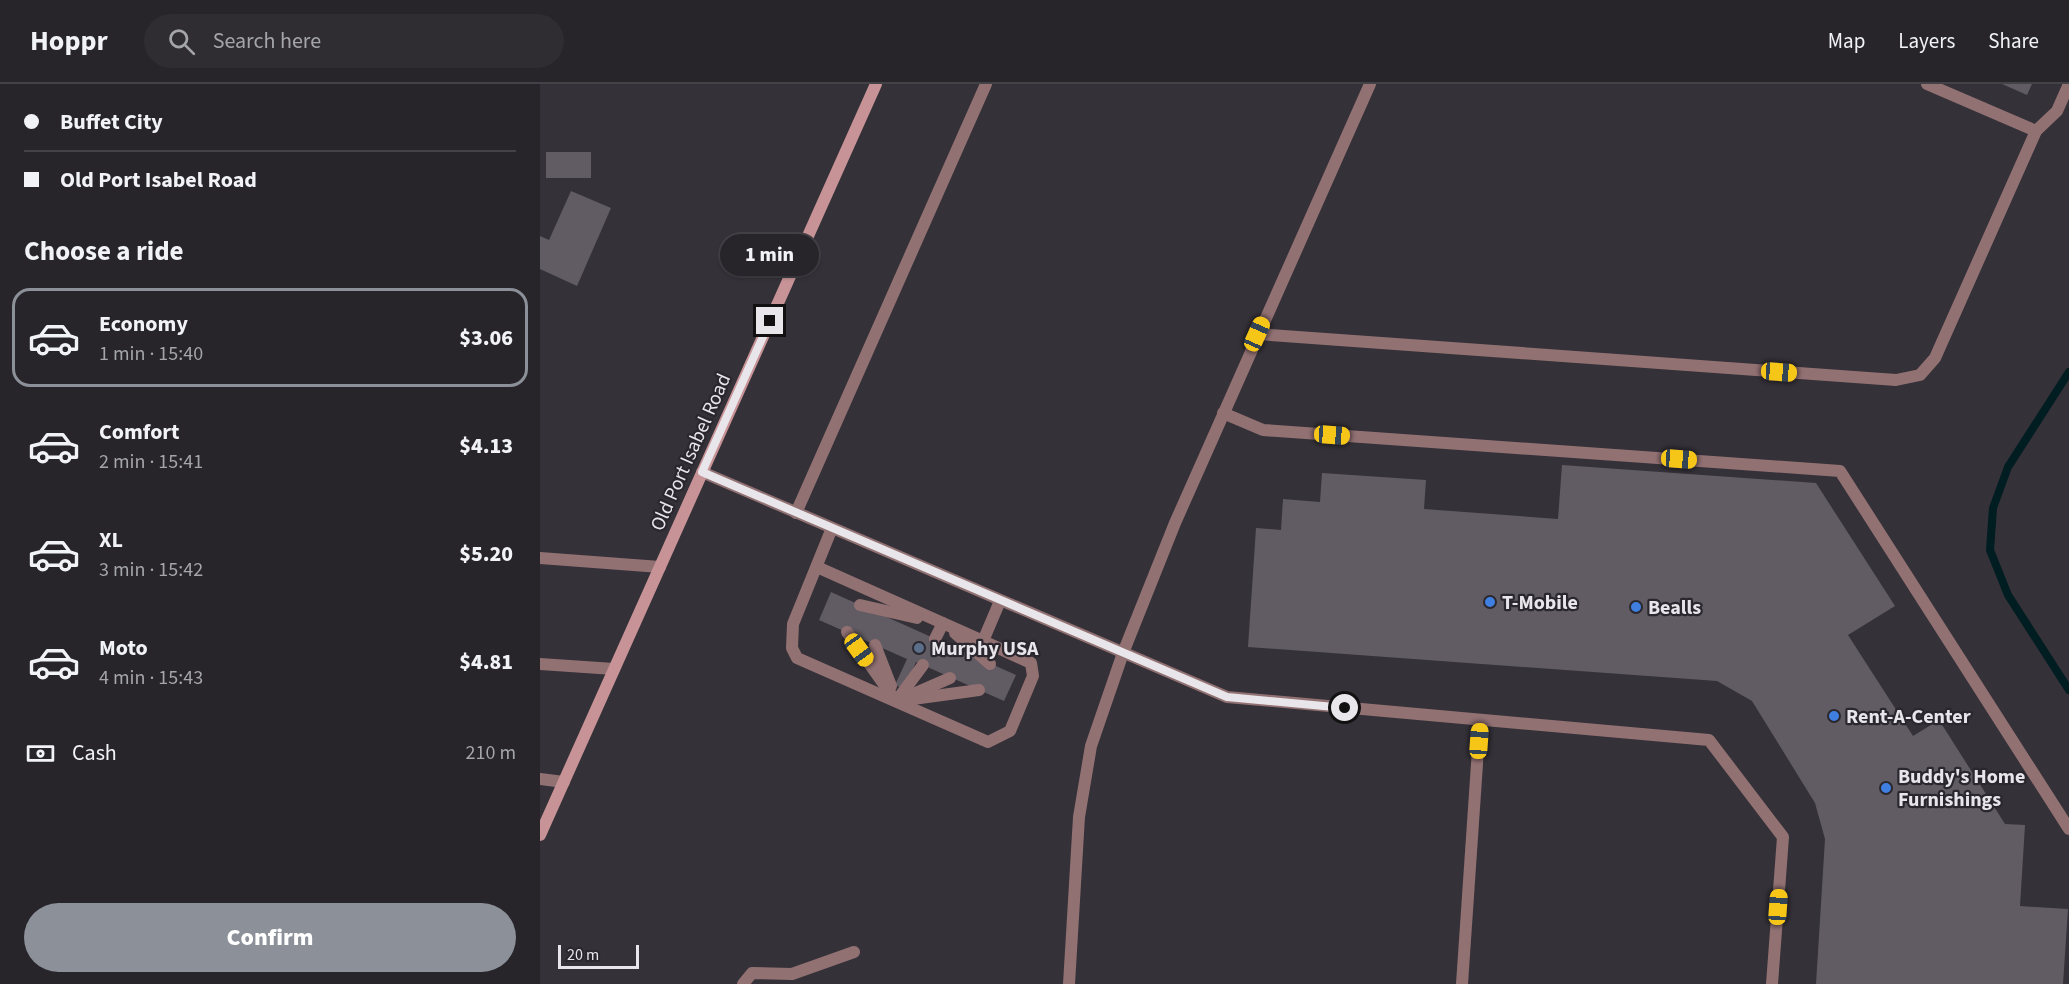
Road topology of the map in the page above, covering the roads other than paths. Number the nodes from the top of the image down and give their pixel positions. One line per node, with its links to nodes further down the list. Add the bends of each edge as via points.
1 (876, 84): 9 (street, Old Port Isabel Road)
2 (986, 84): 10 (lane)
3 (1370, 84): 7 (lane)
4 (1927, 84): 6 (lane)
5 (2069, 84): 6 (lane, via 2057,111)
6 (2036, 131): 7 (lane, via 1935,358 1920,375 1896,380)
7 (1257, 334): 8 (lane)
8 (1223, 413): 24 (lane); 35 (lane, via 1263,430 1840,471)
9 (702, 472): 10 (lane); 13 (street, Old Port Isabel Road)
10 (796, 513): 11 (lane)
11 (832, 528): 14 (lane); 15 (lane)
12 (540, 558): 13 (lane)
13 (660, 567): 28 (street, Old Port Isabel Road)
14 (817, 567): 18 (lane); 31 (lane, via 791,635 797,658)
15 (1000, 601): 21 (lane); 24 (lane)
16 (860, 605): 18 (lane)
17 (888, 618): 18 (lane)
18 (943, 623): 20 (lane); 21 (lane); 23 (lane); 26 (lane)
19 (847, 632): 31 (lane)
20 (935, 639)
21 (983, 641): 31 (lane, via 1031,663 1033,676 1010,731 988,742)
22 (875, 645): 31 (lane)
23 (963, 651)
24 (1123, 653): 32 (lane, via 1227,697); 39 (lane, via 1091,746 1079,817)
25 (540, 664): 28 (lane)
26 (990, 664)
27 (923, 665): 31 (lane)
28 (614, 669): 34 (street, Old Port Isabel Road)
29 (950, 678): 31 (lane)
30 (979, 690): 31 (lane)
31 (897, 701)
32 (1480, 720): 40 (lane); 41 (lane, via 1710,740 1783,837)
33 (540, 779): 34 (lane)
34 (564, 782): 36 (street, Old Port Isabel Road)
35 (2069, 829)
36 (540, 835)
37 (854, 952): 38 (lane, via 792,974 752,974)
38 (743, 984)
39 (1069, 984)
40 (1462, 984)
41 (1772, 984)

